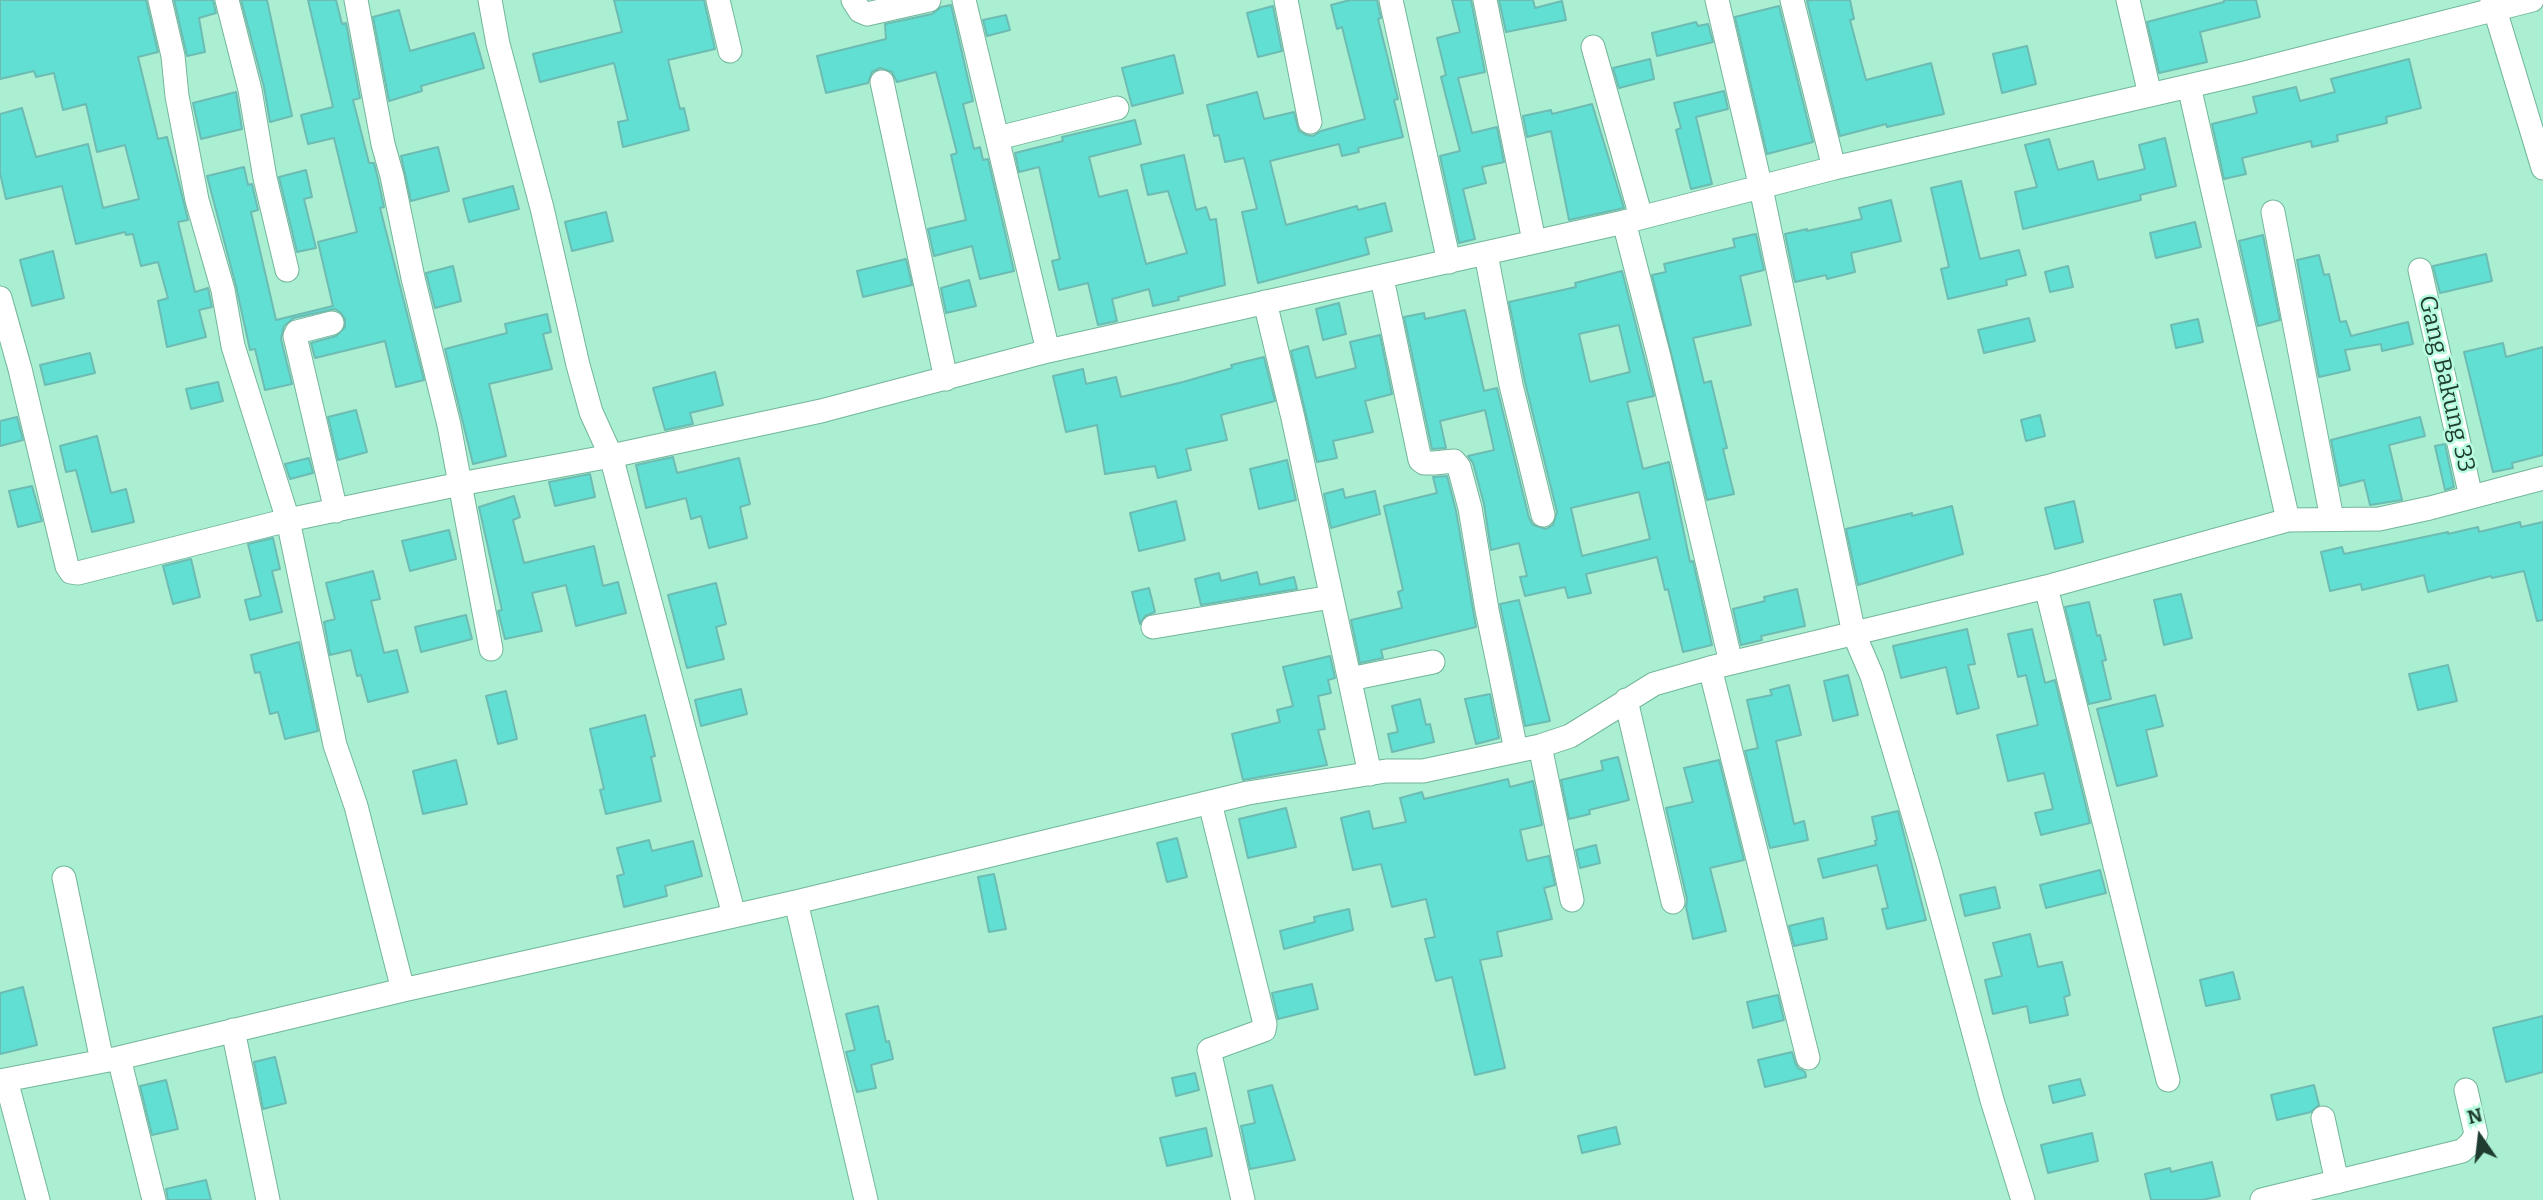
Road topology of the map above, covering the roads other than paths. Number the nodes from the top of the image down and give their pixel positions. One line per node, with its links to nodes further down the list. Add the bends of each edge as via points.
1 (160, 0): 48 (street, via 197,200 223,290 233,346)
2 (227, 0): 33 (street)
3 (356, 0): 43 (street, via 383,144)
4 (490, 0): 41 (street, via 578,365 591,412)
5 (718, 0): 18 (street)
6 (853, 0): 7 (street, via 867,13)
7 (929, 0)
8 (964, 0): 24 (street)
9 (1286, 0): 23 (street)
10 (1391, 0): 32 (street)
11 (1485, 0): 30 (street)
12 (1717, 0): 27 (street)
13 (1792, 0): 25 (street)
14 (2128, 0): 21 (street)
15 (2532, 0): 16 (street)
16 (2493, 4): 20 (street); 26 (street)
17 (1593, 47): 29 (street)
18 (730, 51)
19 (883, 82): 40 (street)
20 (2189, 86): 21 (street); 49 (street)
21 (2150, 94): 25 (street)
22 (1117, 108): 24 (street)
23 (1310, 122)
24 (998, 138): 39 (street)
25 (1834, 169): 27 (street)
26 (2543, 169)
27 (1761, 188): 29 (street); 53 (street)
28 (2273, 212): 47 (street)
29 (1632, 220): 30 (street); 56 (street)
30 (1534, 241): 31 (street)
31 (1486, 254): 32 (street); 46 (street, via 1503,349)
32 (1449, 262): 35 (street)
33 (287, 270)
34 (2420, 270): 44 (street, Gang Bakung 33)
35 (1382, 278): 37 (street); 60 (street, via 1420,460 1454,461 1459,467)
36 (0, 298): 48 (street, via 71,572)
37 (1265, 302): 39 (street); 51 (street)
38 (332, 323): 45 (street, via 295,336)
39 (1048, 351): 40 (street)
40 (946, 379): 41 (street)
41 (611, 456): 43 (street); 67 (street)
42 (2543, 478): 44 (street)
43 (460, 484): 45 (street); 54 (street)
44 (2471, 498): 47 (street, via 2379,519)
45 (336, 511): 48 (street)
46 (1543, 515)
47 (2332, 519): 49 (street)
48 (288, 520): 68 (street, via 335,745 356,806)
49 (2288, 520): 50 (street)
50 (2046, 587): 53 (street); 73 (street)
51 (1331, 597): 52 (street); 57 (street)
52 (1153, 628)
53 (1854, 634): 56 (street); 82 (street, via 1872,676)
54 (491, 649)
55 (1433, 662): 57 (street)
56 (1720, 666): 58 (street, via 1654,684); 70 (street)
57 (1350, 678): 61 (street)
58 (1626, 701): 59 (street, via 1570,736); 66 (street)
59 (1540, 746): 60 (street); 64 (street)
60 (1516, 750): 61 (street, via 1423,771)
61 (1370, 774): 62 (street)
62 (1210, 803): 65 (street); 81 (street, via 1265,1021 1264,1030 1209,1050)
63 (64, 878): 71 (street)
64 (1572, 900)
65 (796, 902): 67 (street); 80 (street)
66 (1673, 902)
67 (734, 915): 68 (street)
68 (403, 990): 69 (street)
69 (233, 1030): 71 (street); 79 (street)
70 (1808, 1058)
71 (110, 1059): 72 (street); 78 (street)
72 (3, 1080): 77 (street)
73 (2168, 1080)
74 (2466, 1090): 76 (street, via 2476,1134 2462,1151)
75 (2323, 1118): 76 (street)
76 (2337, 1182): 83 (street)
77 (38, 1200)
78 (154, 1200)
79 (268, 1200)
80 (866, 1200)
81 (1243, 1200)
82 (2023, 1200)
83 (2262, 1200)

